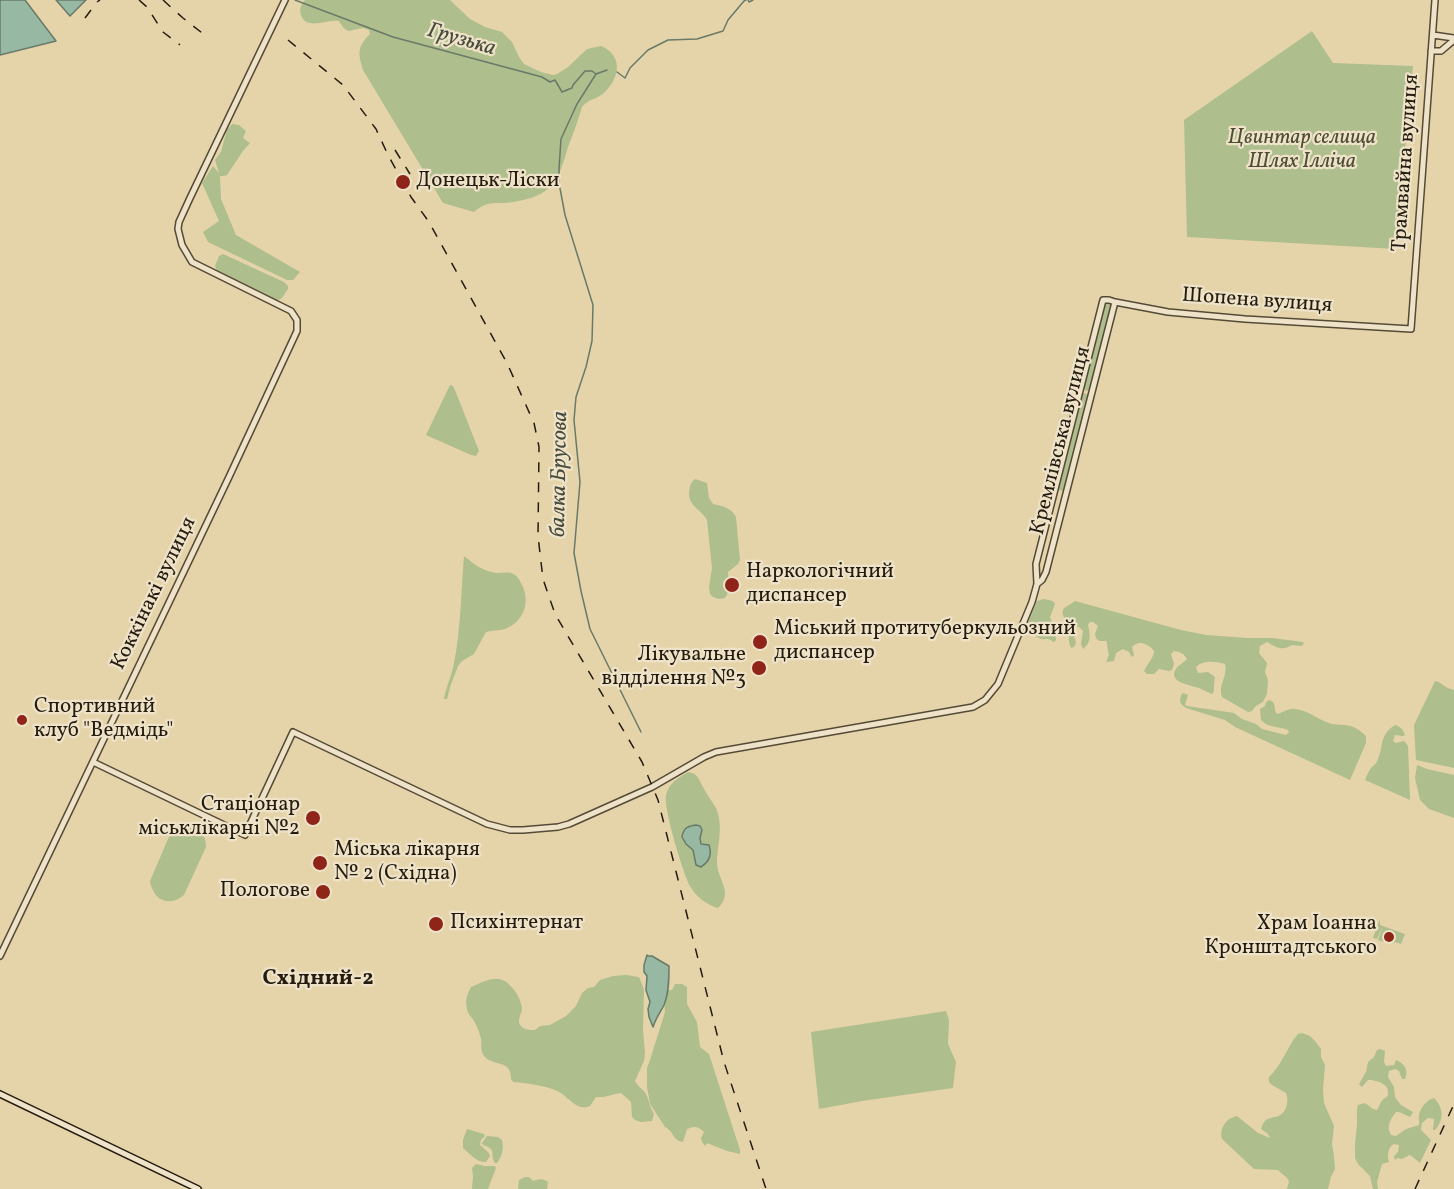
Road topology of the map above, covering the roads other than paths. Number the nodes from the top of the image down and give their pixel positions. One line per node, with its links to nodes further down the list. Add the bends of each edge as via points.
1 (285, 0): 10 (street, Коккінакі вулиця, via 178,230 192,262 291,310 297,320 297,331)
2 (1435, 0): 3 (street, Трамвайна вулиця)
3 (1433, 35): 4 (street); 5 (street, Трамвайна вулиця)
4 (1454, 39): 5 (street, via 1441,51)
5 (1431, 51): 8 (street, Трамвайна вулиця)
6 (1103, 300): 7 (street, Шопена вулиця); 9 (street, Кремлівська вулиця, via 1036,564)
7 (1115, 302): 8 (street, Шопена вулиця, via 1165,312); 9 (street, Кремлівська вулиця, via 1044,576)
8 (1411, 329)
9 (1037, 584): 10 (street, Кремлівська вулиця, via 998,684 973,707 716,752 644,790 558,827 510,830 478,820 293,732 245,835)
10 (93, 762): 11 (street, Коккінакі вулиця)
11 (0, 956)
12 (0, 1094): 13 (street)
13 (198, 1189)

